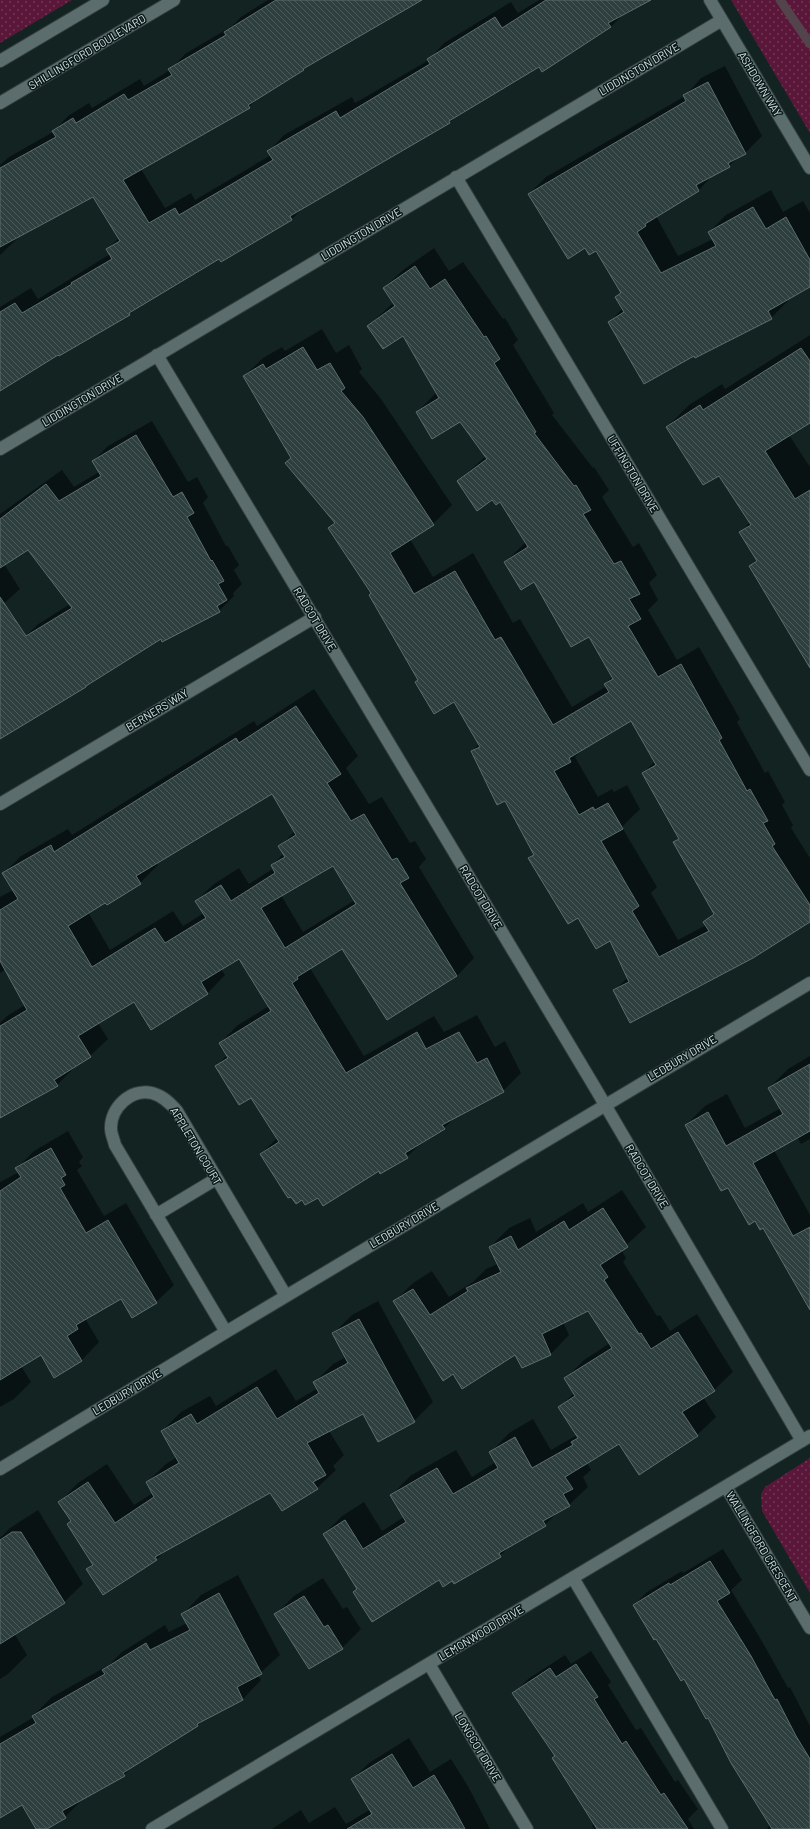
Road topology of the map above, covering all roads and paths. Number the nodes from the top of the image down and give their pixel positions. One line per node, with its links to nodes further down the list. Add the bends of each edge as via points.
1 (103, 0): 5 (street)
2 (174, 0): 6 (street, SHILLINGFORD BOULEVARD)
3 (710, 0): 4 (street, ASHDOWN WAY)
4 (722, 20): 7 (street, ASHDOWN WAY); 8 (street, LIDDINGTON DRIVE)
5 (0, 61)
6 (0, 104)
7 (810, 168)
8 (456, 177): 9 (street, LIDDINGTON DRIVE); 12 (street, UFFINGTON DRIVE)
9 (157, 356): 10 (street, LIDDINGTON DRIVE); 11 (street, RADCOT DRIVE)
10 (0, 449)
11 (314, 617): 13 (street, BERNERS WAY); 15 (street, RADCOT DRIVE)
12 (810, 770)
13 (0, 804)
14 (810, 983): 15 (street, LEDBURY DRIVE)
15 (605, 1104): 18 (street, LEDBURY DRIVE); 20 (street, RADCOT DRIVE)
16 (216, 1179): 17 (street); 17 (street, APPLETON COURT, via 177,1111 166,1099 152,1093 136,1093 122,1101 113,1114 111,1129 115,1145); 18 (street, APPLETON COURT)
17 (156, 1215): 19 (street, APPLETON COURT)
18 (286, 1296): 19 (street, LEDBURY DRIVE)
19 (226, 1332): 21 (street, LEDBURY DRIVE)
20 (806, 1438): 22 (street, LEMONWOOD DRIVE)
21 (0, 1469)
22 (726, 1487): 23 (street, LEMONWOOD DRIVE); 24 (street, WALLINGFORD CRESCENT)
23 (573, 1578): 25 (street, LEMONWOOD DRIVE); 29 (street)
24 (810, 1628)
25 (429, 1664): 26 (street, LEMONWOOD DRIVE); 28 (street, LONGCOT DRIVE)
26 (165, 1826): 27 (street, LEMONWOOD DRIVE)
27 (152, 1829)
28 (527, 1829)
29 (722, 1829)

